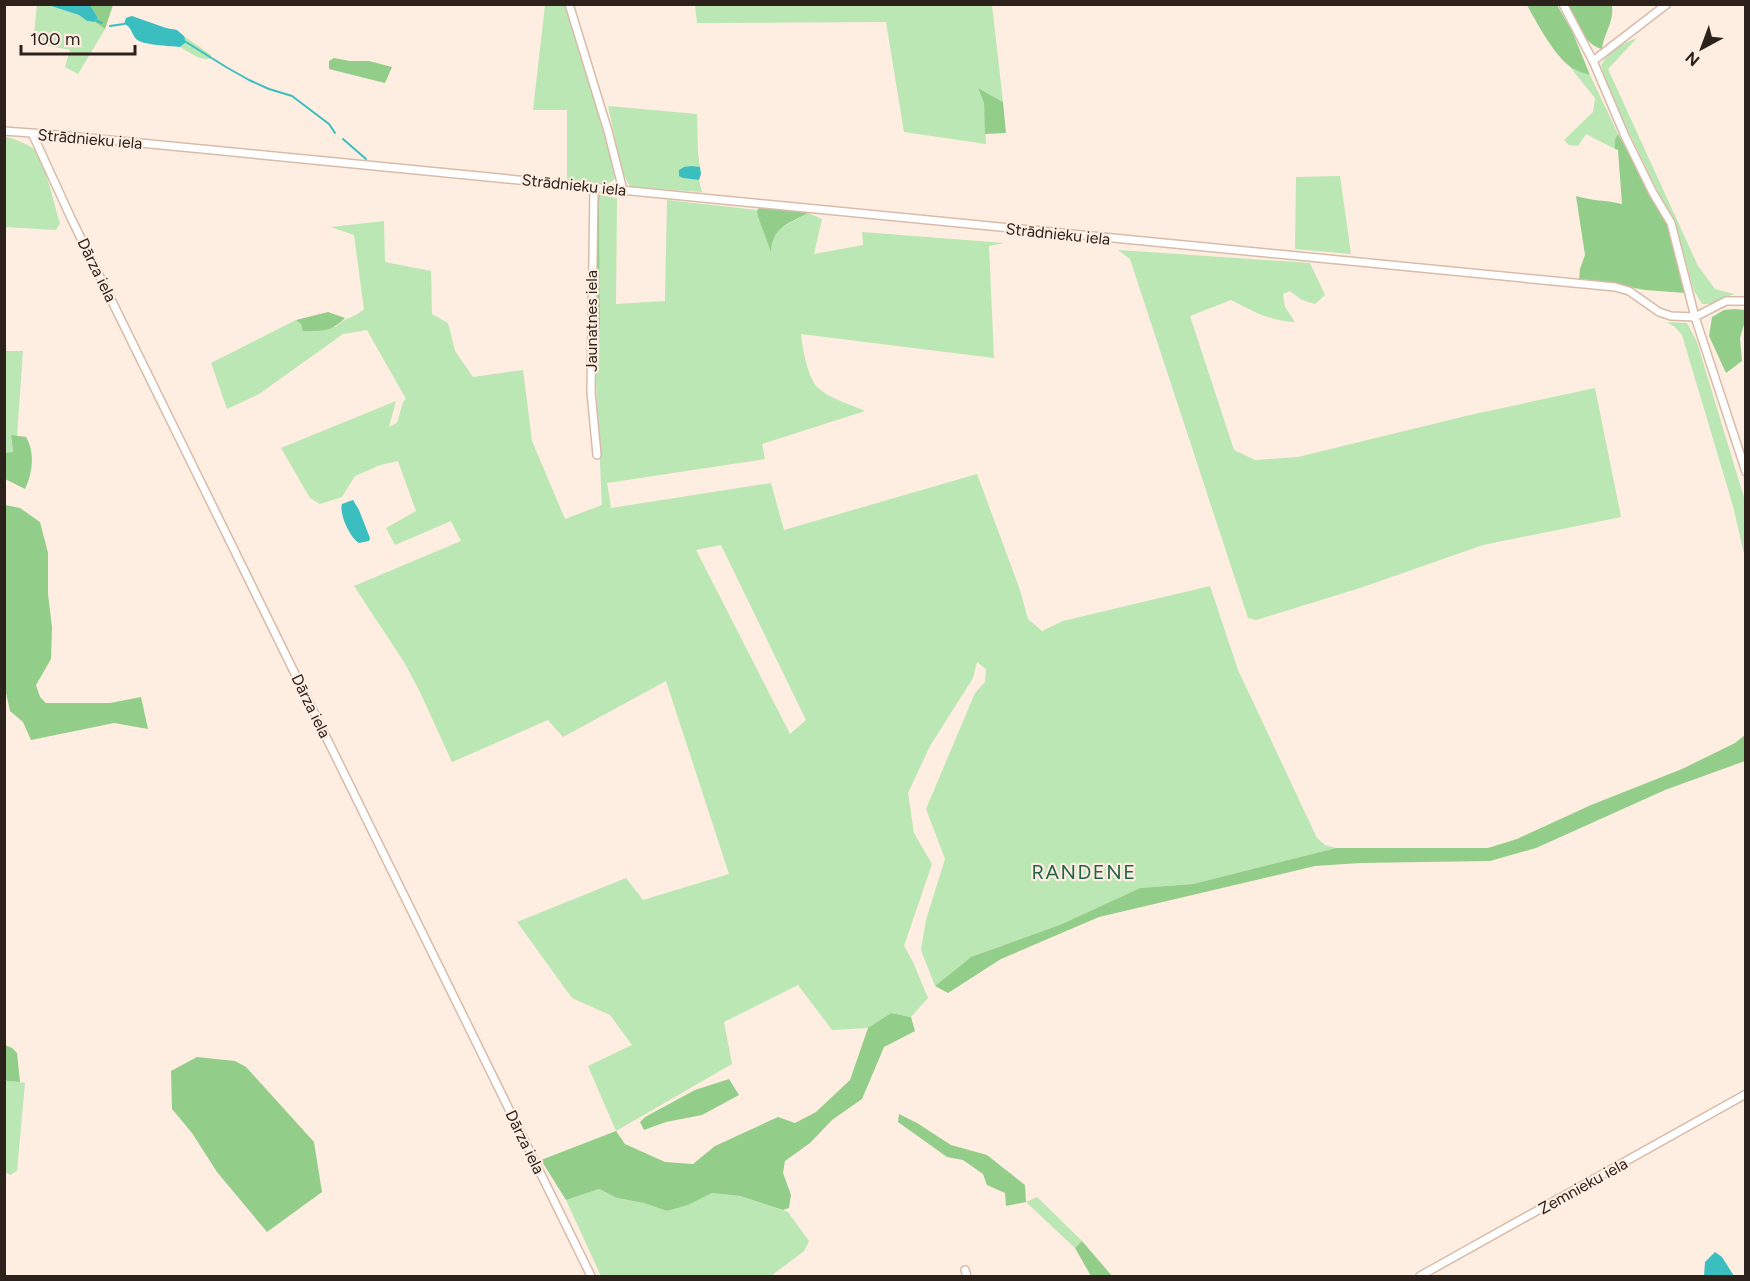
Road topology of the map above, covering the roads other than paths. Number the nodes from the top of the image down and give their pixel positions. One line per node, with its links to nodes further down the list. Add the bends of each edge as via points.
1 (569, 4): 8 (street)
2 (1563, 4): 4 (street)
3 (1667, 4): 4 (street)
4 (1593, 61): 10 (street, via 1625,136 1671,223)
5 (4, 131): 6 (street, Strādnieku iela)
6 (33, 135): 7 (street, Strādnieku iela); 14 (street, Dārza iela)
7 (594, 188): 8 (street, Strādnieku iela); 11 (street, Jaunatnes iela, via 591,392)
8 (623, 190): 10 (street, Strādnieku iela, via 1615,286 1659,312)
9 (1746, 301): 10 (street, via 1726,301)
10 (1695, 317): 12 (street)
11 (597, 455)
12 (1746, 472)
13 (1746, 1094): 15 (street, Zemnieku iela)
14 (591, 1276)
15 (1420, 1276)

